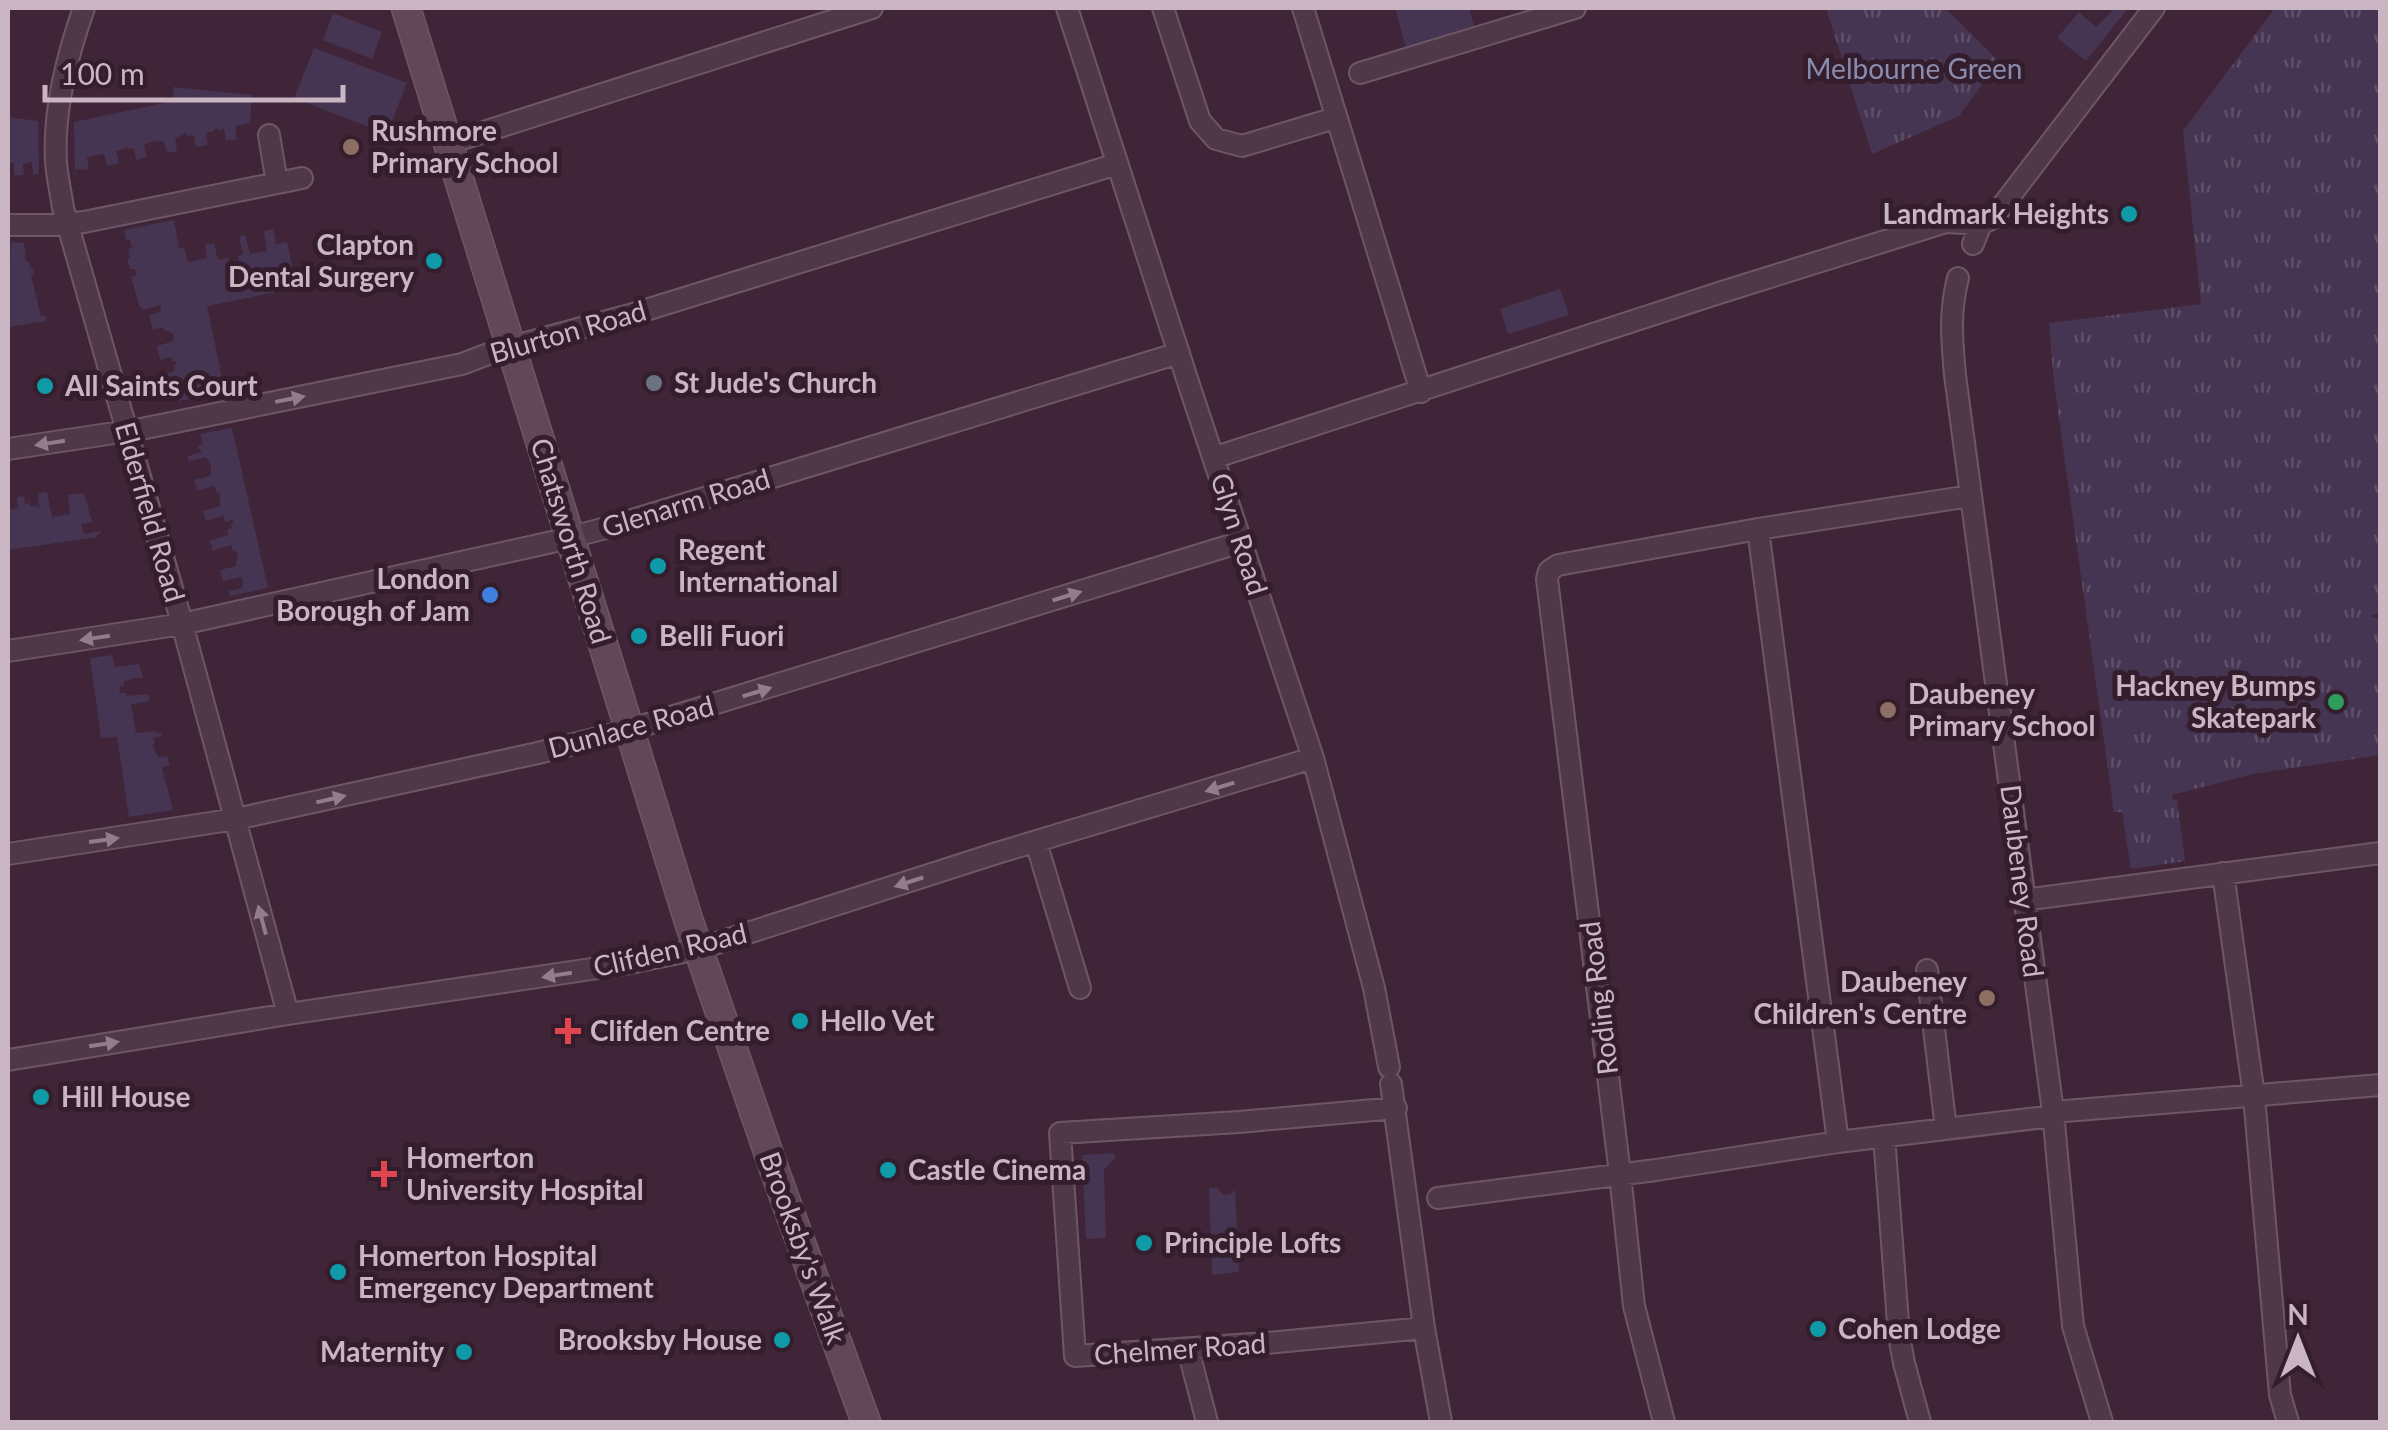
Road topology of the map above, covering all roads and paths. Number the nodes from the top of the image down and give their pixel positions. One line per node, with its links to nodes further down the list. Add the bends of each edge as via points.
1 (84, 8): 17 (street, Elderfield Road, via 70,49 56,147)
2 (406, 8): 13 (street, Chatsworth Road)
3 (872, 8): 13 (street)
4 (1067, 8): 14 (street, Glyn Road)
5 (1163, 8): 11 (street, via 1200,121 1216,138 1242,146)
6 (1303, 8): 11 (street)
7 (1575, 8): 9 (street)
8 (2154, 8): 22 (street, via 1977,234 1946,222)
9 (1549, 11): 10 (street)
10 (1360, 72)
11 (1336, 118): 22 (street)
12 (268, 134): 16 (street)
13 (448, 143): 20 (street, Chatsworth Road)
14 (1117, 164): 20 (street, Blurton Road); 21 (street, Glyn Road)
15 (302, 178): 16 (street)
16 (277, 183): 17 (street)
17 (68, 224): 18 (street); 23 (street, Elderfield Road)
18 (8, 225)
19 (1958, 278): 26 (street, Daubeney Road, via 1951,326)
20 (511, 348): 23 (street, Blurton Road, one-way to 20, via 462,364); 28 (street, Chatsworth Road)
21 (1179, 352): 25 (street, Glyn Road); 28 (street, Glenarm Road)
22 (1421, 392): 25 (street)
23 (126, 431): 24 (street, Blurton Road, one-way to 24); 30 (street, Elderfield Road)
24 (8, 450)
25 (1214, 458): 29 (street, Glyn Road)
26 (1970, 496): 27 (street); 39 (street, Daubeney Road)
27 (1758, 529): 52 (street); 53 (street, Roding Road, via 1558,564 1547,579)
28 (571, 537): 30 (street, Glenarm Road); 32 (street, Chatsworth Road)
29 (1241, 542): 32 (street, Dunlace Road, one-way to 29); 33 (street, Glyn Road)
30 (182, 624): 31 (street, Glenarm Road, one-way to 31); 34 (street, Elderfield Road)
31 (8, 651)
32 (630, 730): 34 (street, Dunlace Road, one-way to 32); 40 (street, Chatsworth Road)
33 (1314, 758): 35 (street, Clifden Road, one-way to 35); 48 (street, Glyn Road, via 1374,988)
34 (236, 818): 37 (street, Dunlace Road, one-way to 34); 43 (street, Elderfield Road, one-way to 34)
35 (1036, 842): 40 (street, Clifden Road, one-way to 40); 42 (street)
36 (2380, 852): 38 (street)
37 (8, 854)
38 (2223, 873): 39 (street); 47 (street)
39 (2024, 900): 49 (street, Daubeney Road)
40 (698, 949): 43 (street, Clifden Road, one-way to 43); 45 (street, Chatsworth Road)
41 (1927, 970): 50 (street)
42 (1080, 988)
43 (288, 1014): 44 (street, Clifden Road, one-way to 43)
44 (8, 1060)
45 (741, 1073): 57 (street, Brooksby's Walk)
46 (2380, 1085): 47 (street)
47 (2254, 1096): 49 (street); 63 (street, via 2280,1395)
48 (1396, 1108): 55 (street, Glyn Road); 56 (street, Chelmer Road, via 1060,1133 1075,1356)
49 (2053, 1114): 50 (street); 62 (street, Daubeney Road, via 2074,1326)
50 (1946, 1129): 51 (street)
51 (1884, 1136): 52 (street); 61 (street, via 1899,1336)
52 (1838, 1142): 53 (street)
53 (1620, 1174): 54 (street); 60 (street, Roding Road, via 1634,1306)
54 (1438, 1198)
55 (1424, 1328): 56 (street, Chelmer Road); 59 (street, Glyn Road)
56 (1188, 1349): 58 (street)
57 (866, 1422)
58 (1207, 1422)
59 (1441, 1422)
60 (1664, 1422)
61 (1920, 1422)
62 (2102, 1422)
63 (2288, 1422)

